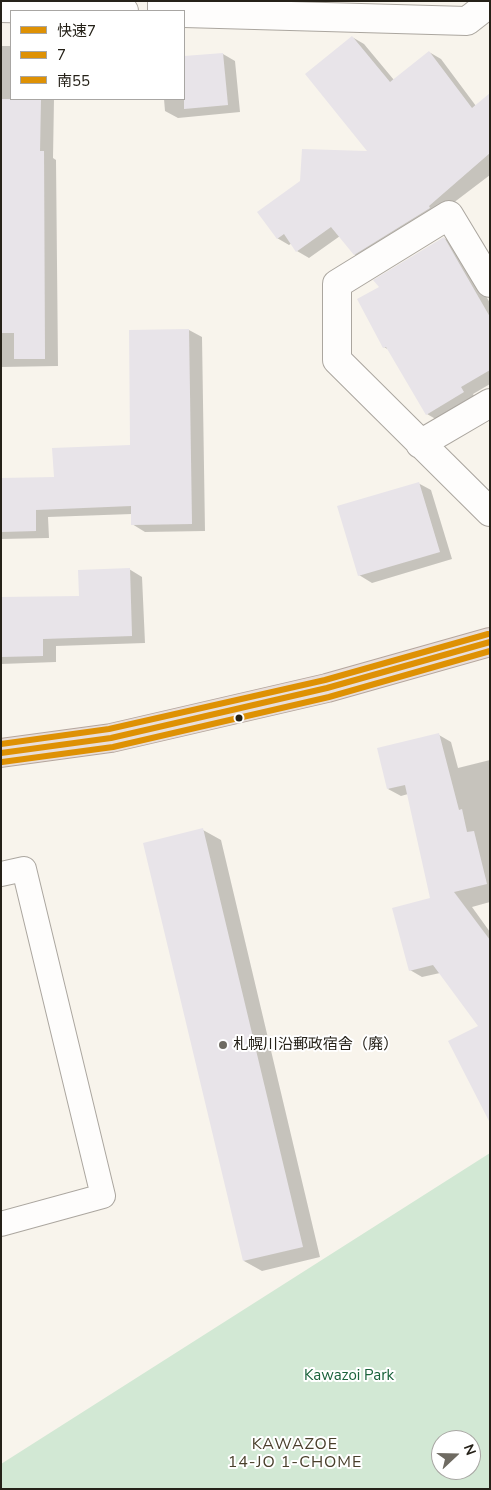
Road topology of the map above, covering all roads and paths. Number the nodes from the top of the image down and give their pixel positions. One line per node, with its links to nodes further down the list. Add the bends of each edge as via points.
1 (490, 3): 4 (street, via 468,21)
2 (1, 8): 3 (street)
3 (83, 10)
4 (373, 10): 5 (street)
5 (185, 13)
6 (490, 283): 8 (street, via 448,215 337,284 337,360)
7 (490, 403): 8 (street)
8 (420, 444): 9 (street)
9 (490, 512)
10 (490, 642): 11 (highway, via 327,688 120,736)
11 (1, 753)
12 (1, 874): 13 (lane, via 24,869 103,1196)
13 (1, 1224)

